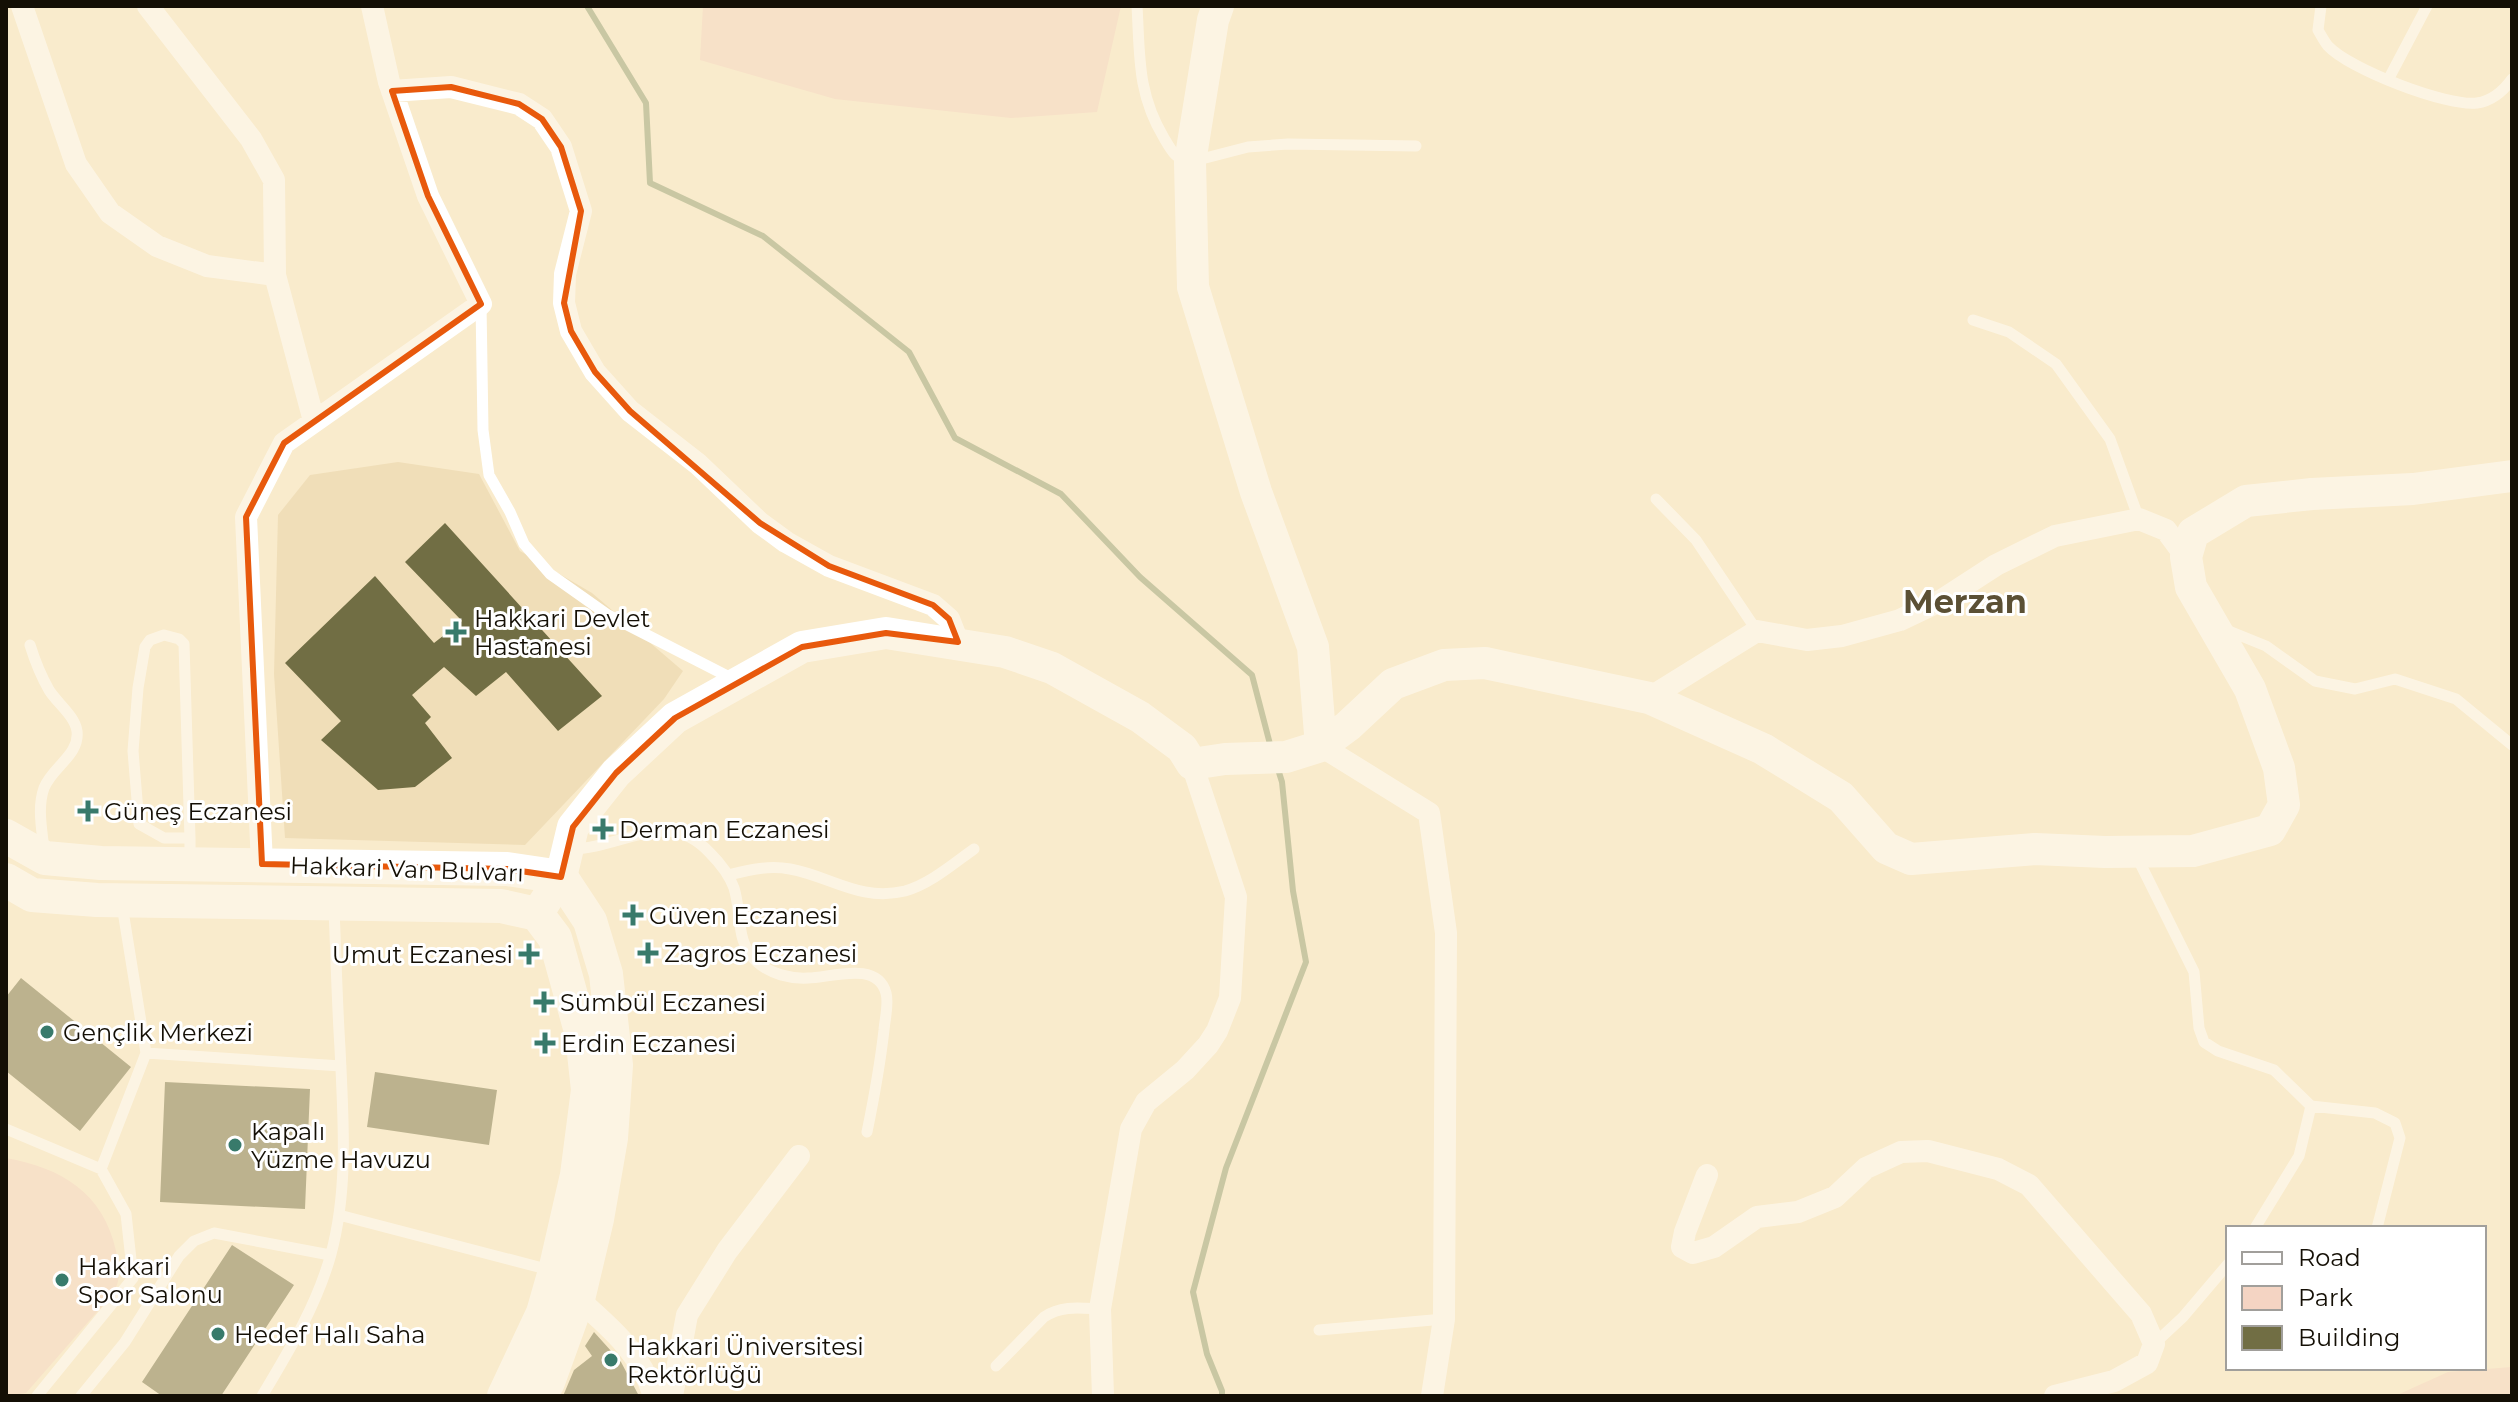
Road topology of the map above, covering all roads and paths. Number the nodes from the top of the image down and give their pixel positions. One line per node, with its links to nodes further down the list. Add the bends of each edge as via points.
1 (22, 6): 13 (street, via 76,164 110,213 157,246 207,266)
2 (148, 6): 13 (street, via 251,139 274,180)
3 (372, 6): 10 (street)
4 (1137, 6): 12 (lane, via 1138,63 1146,101 1173,154)
5 (1218, 6): 12 (street)
6 (2321, 6): 9 (lane, via 2318,30 2329,47)
7 (2427, 6): 9 (lane)
8 (2512, 79): 9 (lane, via 2481,103 2457,103)
9 (2388, 80)
10 (392, 91): 14 (street, via 428,196); 23 (street, via 451,87 519,104 542,119 561,147 581,211 565,274 567,318 603,382 773,532 829,566 933,605 949,619)
11 (1416, 146): 12 (lane, via 1288,144 1248,147)
12 (1190, 162): 28 (street, via 1193,287 1256,492 1313,647)
13 (275, 275): 16 (street)
14 (481, 304): 16 (street); 25 (lane, via 489,475 524,544 550,574 608,615)
15 (1973, 320): 19 (lane, via 2009,332 2056,364 2110,439)
16 (314, 421): 36 (street, via 284,443 246,517)
17 (2512, 476): 20 (street, via 2246,501 2193,533)
18 (1656, 499): 22 (lane, via 1696,540)
19 (2139, 519): 20 (street, via 2166,530); 22 (street, via 2055,536 1900,620 1807,640)
20 (2186, 557): 21 (street, via 2191,587)
21 (2213, 624): 27 (lane, via 2266,646 2315,681 2355,689 2395,679 2456,699); 33 (street, via 2250,689 2279,768 2284,805 2270,830 2193,851)
22 (1757, 631): 26 (street)
23 (958, 642): 25 (street, via 886,633 802,647); 29 (street, via 1052,668 1140,717 1182,748)
24 (30, 645): 34 (lane, via 47,686 77,730 75,747 43,791)
25 (739, 683): 35 (street, via 675,718 616,773 573,827)
26 (1649, 698): 28 (street, via 1485,663 1444,665 1393,684); 33 (street, via 1763,749 1841,797 1886,848 1911,859 2035,849)
27 (2512, 745)
28 (1321, 746): 29 (street, via 1286,757); 58 (street, via 1429,813 1446,933)
29 (1192, 764): 57 (street, via 1236,897 1230,998 1208,1045 1146,1102 1131,1129)
30 (6, 836): 34 (main road, Hakkari Van Bulvarı)
31 (974, 849): 37 (lane, via 917,886 892,893 848,889 780,868)
32 (190, 851): 32 (lane, via 184,644 164,635 145,647 138,688 133,751 138,816 139,824); 34 (main road, Hakkari Van Bulvarı, via 101,863); 36 (main road, Hakkari Van Bulvarı)
33 (2135, 851): 44 (lane, via 2194,972 2204,1042 2274,1070)
34 (45, 858)
35 (564, 863): 36 (main road, Hakkari Van Bulvarı, via 507,869); 37 (lane, via 590,849 666,831 701,844); 41 (street); 56 (main road, via 606,974 616,1065 611,1138)
36 (262, 864)
37 (728, 875): 46 (lane, via 745,946 761,965 802,978 857,973 884,989 887,1008)
38 (15, 888): 39 (main road, Hakkari Van Bulvarı)
39 (122, 901): 40 (main road, Hakkari Van Bulvarı); 42 (lane)
40 (334, 904): 41 (main road, Hakkari Van Bulvarı, via 501,906); 43 (lane)
41 (537, 914): 55 (main road, Hakkari Van Bulvarı, via 555,938 582,1035 588,1090 577,1175)
42 (146, 1053): 43 (lane); 48 (lane)
43 (341, 1066): 50 (lane, via 344,1178)
44 (2311, 1106): 51 (lane, via 2299,1156); 52 (lane, via 2375,1113 2395,1123 2400,1138)
45 (6, 1129): 48 (lane)
46 (867, 1132)
47 (799, 1156): 68 (street, via 727,1251 687,1315)
48 (101, 1169): 62 (lane, via 126,1214 133,1278)
49 (1707, 1175): 60 (street, via 1682,1247 1693,1253 1714,1247 1757,1217 1798,1212 1835,1197 1866,1168 1901,1152 1928,1151 1998,1169 2029,1185 2141,1314)
50 (339, 1215): 53 (lane); 55 (lane)
51 (2256, 1226)
52 (2378, 1226)
53 (330, 1255): 63 (lane, via 214,1233 194,1241); 64 (lane, via 316,1297)
54 (2226, 1266): 60 (lane)
55 (555, 1271): 65 (main road, Hakkari Van Bulvarı, via 543,1313)
56 (578, 1299): 66 (main road); 67 (street, via 622,1337)
57 (1100, 1309): 61 (lane, via 1052,1312); 69 (street)
58 (1444, 1319): 59 (lane); 70 (street)
59 (1319, 1330)
60 (2154, 1344): 71 (street, via 2147,1363 2114,1381)
61 (996, 1366)
62 (37, 1396)
63 (81, 1396)
64 (262, 1396)
65 (504, 1396)
66 (540, 1396)
67 (654, 1396)
68 (672, 1396)
69 (1103, 1396)
70 (1432, 1396)
71 (2055, 1396)

